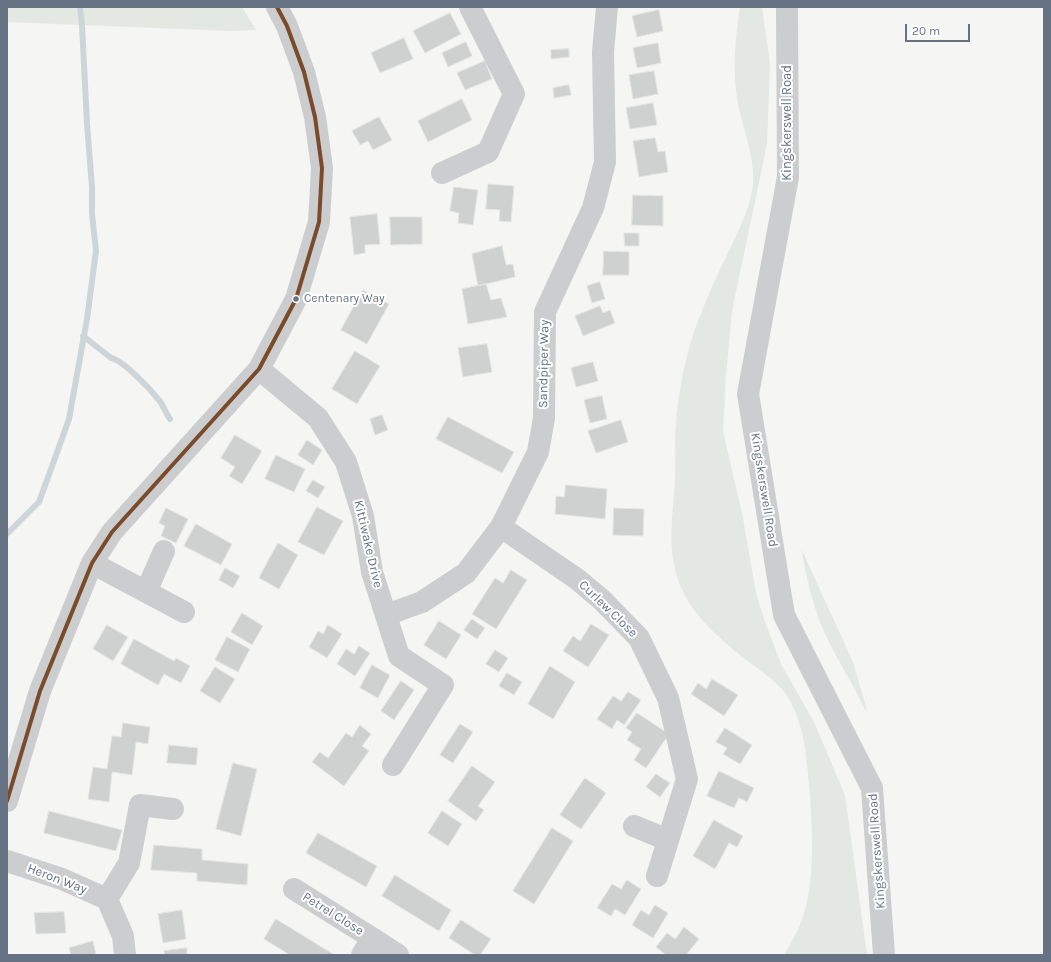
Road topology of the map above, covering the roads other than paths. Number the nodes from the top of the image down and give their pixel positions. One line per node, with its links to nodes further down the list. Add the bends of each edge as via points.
1 (277, 7): 6 (street, via 304,72 315,117 322,168 318,222 296,299)
2 (470, 7): 5 (street, via 514,94 488,152)
3 (608, 7): 7 (street, Sandpiper Way, via 603,52 605,162 594,208 545,312 544,418 538,452)
4 (787, 7): 25 (street, Kingskerswell Road, via 788,177 748,394 784,615 872,788)
5 (442, 173)
6 (259, 369): 9 (street, via 112,532); 12 (street, Kittiwake Drive, via 318,418 346,462 363,516 372,572)
7 (501, 527): 12 (street, Sandpiper Way, via 466,573 422,602); 17 (street, Curlew Close, via 577,579 602,600 639,638 668,698 687,780)
8 (164, 551): 10 (street)
9 (92, 563): 10 (street); 14 (street, via 40,691)
10 (146, 592): 11 (street)
11 (184, 612)
12 (386, 615): 13 (street, Kittiwake Drive, via 399,656 443,685)
13 (393, 765)
14 (7, 801)
15 (173, 809): 21 (street, via 140,805 129,863)
16 (634, 826): 17 (street)
17 (668, 840): 19 (street, Curlew Close)
18 (7, 861): 21 (street, Heron Way, via 62,878)
19 (657, 876)
20 (294, 889): 22 (street, Petrel Close)
21 (107, 899): 23 (street, via 123,936)
22 (367, 946): 24 (street, Petrel Close)
23 (125, 955)
24 (398, 955)
25 (884, 955)

